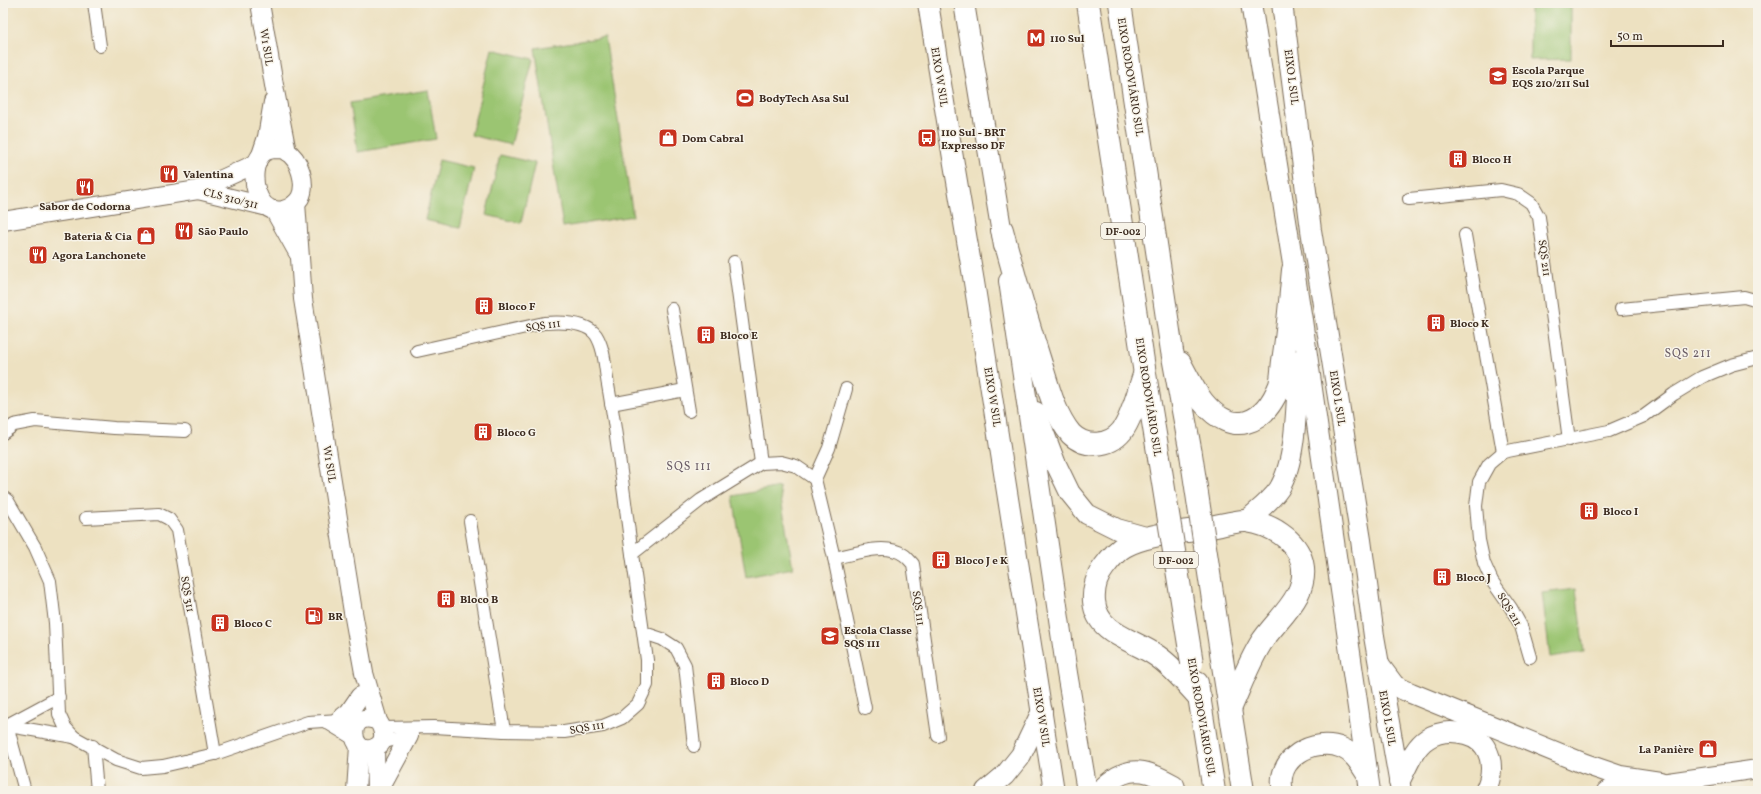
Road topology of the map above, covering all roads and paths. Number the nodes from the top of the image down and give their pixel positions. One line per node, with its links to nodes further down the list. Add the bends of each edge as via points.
1 (94, 3): 9 (street)
2 (260, 3): 10 (street, W1 SUL)
3 (928, 3): 58 (main road, EIXO W SUL)
4 (964, 3): 18 (main road)
5 (1088, 3): 31 (highway, EIXO RODOVIÁRIO SUL / DF-002)
6 (1120, 3): 28 (highway, EIXO RODOVIÁRIO SUL / DF-002)
7 (1251, 3): 22 (main road)
8 (1282, 3): 51 (main road, EIXO L SUL, via 1311,230)
9 (100, 46)
10 (275, 91): 11 (street, W1 SUL); 12 (street, W1 SUL, via 267,137)
11 (287, 152): 12 (street, via 268,150); 15 (street, via 295,160 303,182 302,193)
12 (259, 159): 13 (street, CLS 310/311); 16 (street, via 255,173 258,195)
13 (198, 190): 16 (street, CLS 310/311); 17 (street, CLS 310/311)
14 (1409, 198): 38 (street, SQS 211, via 1501,190 1518,194 1531,203 1539,217)
15 (296, 203): 16 (street, via 290,208); 20 (street, W1 SUL)
16 (269, 208): 20 (street, W1 SUL)
17 (3, 221)
18 (1002, 230): 30 (main road); 31 (highway, via 1046,379 1058,413 1072,434 1089,444 1107,443 1122,432)
19 (1465, 235): 39 (street)
20 (299, 256): 52 (street, W1 SUL)
21 (734, 262): 40 (street)
22 (1293, 270): 26 (main road); 28 (highway, via 1280,384 1265,411 1249,423 1230,423 1217,416 1202,401)
23 (1758, 300): 25 (street, via 1744,297)
24 (672, 309): 33 (street)
25 (1620, 309)
26 (1302, 320): 45 (main road, via 1292,456 1278,490); 71 (main road)
27 (417, 351): 34 (street, SQS 111, via 544,323 565,322 581,326 595,334 602,351)
28 (1172, 351): 57 (highway, EIXO RODOVIÁRIO SUL / DF-002, bridge, via 1191,454)
29 (1758, 358): 38 (street, via 1731,365 1702,377 1644,416 1616,428)
30 (1021, 373): 46 (main road, via 1055,462 1070,492 1083,509 1087,514 1117,529); 81 (main road)
31 (1145, 374): 55 (highway, EIXO RODOVIÁRIO SUL / DF-002, bridge, via 1192,663)
32 (846, 389): 41 (street, via 829,448)
33 (685, 390): 34 (street); 35 (street)
34 (611, 404): 47 (street, SQS 111)
35 (690, 411)
36 (185, 431): 37 (street, via 34,421 14,425)
37 (3, 433)
38 (1569, 440): 39 (street)
39 (1503, 452): 50 (street, SQS 211, via 1489,464 1479,482 1476,506 1479,540 1484,564 1521,626)
40 (761, 463): 41 (street, via 781,462 796,466); 47 (street, via 701,500)
41 (815, 479): 48 (street)
42 (3, 497): 54 (street, via 8,501 35,547 50,581)
43 (86, 518): 69 (street, SQS 311, via 159,514 169,519 177,530)
44 (470, 521): 62 (street)
45 (1246, 521): 46 (highway); 57 (highway, via 1267,527 1284,536 1296,547 1302,562 1303,577 1297,596 1262,642 1249,665)
46 (1149, 538): 55 (highway, via 1125,546 1110,558 1100,572 1094,587 1098,615 1106,627 1117,636 1156,656 1176,672)
47 (632, 554): 49 (street, SQS 111)
48 (834, 558): 56 (street); 65 (street, SQS 111, via 880,549 904,555 913,564)
49 (644, 633): 62 (street, SQS 111, via 647,685 638,704 622,718 603,726 564,732); 68 (street, via 662,639 676,648 685,666)
50 (1530, 657)
51 (1379, 665): 72 (main road, via 1395,686 1585,764); 73 (main road, EIXO L SUL)
52 (364, 672): 53 (street, W1 SUL); 63 (street, W1 SUL)
53 (360, 696): 59 (street, via 350,712); 63 (street, W1 SUL)
54 (59, 697): 60 (street); 66 (street, via 59,714 65,727)
55 (1200, 698): 84 (highway, EIXO RODOVIÁRIO SUL / DF-002)
56 (865, 708)
57 (1230, 709): 85 (highway, EIXO RODOVIÁRIO SUL / DF-002)
58 (1042, 710): 79 (main road, via 1021,755); 80 (main road, EIXO W SUL)
59 (332, 721): 63 (street); 69 (street, via 308,722)
60 (5, 725): 66 (street); 74 (street)
61 (434, 727): 62 (street, SQS 111); 63 (street, SQS 111); 64 (street, SQS 111)
62 (504, 731)
63 (369, 734): 64 (street, SQS 111); 76 (street, W1 SUL); 77 (street, W1 SUL)
64 (409, 736): 78 (street)
65 (938, 736)
66 (74, 737): 67 (street)
67 (93, 746): 69 (street, via 116,760 141,768 163,766); 75 (street)
68 (694, 746)
69 (215, 754)
70 (1758, 769): 72 (street)
71 (1369, 784): 86 (main road, via 1354,756 1342,748 1326,743 1312,745 1296,754 1284,769 1281,783)
72 (1652, 785): 88 (street)
73 (1400, 787): 87 (main road, via 1415,752 1426,739 1441,732 1458,732 1474,738 1485,747 1491,763 1491,779)
74 (25, 791)
75 (97, 791)
76 (356, 791)
77 (376, 791)
78 (379, 791)
79 (986, 791)
80 (1054, 791)
81 (1087, 791)
82 (1100, 791): 83 (main road, via 1119,775 1136,771 1153,774 1174,785)
83 (1176, 791)
84 (1214, 791)
85 (1243, 791)
86 (1283, 791)
87 (1485, 791)
88 (1606, 791)

